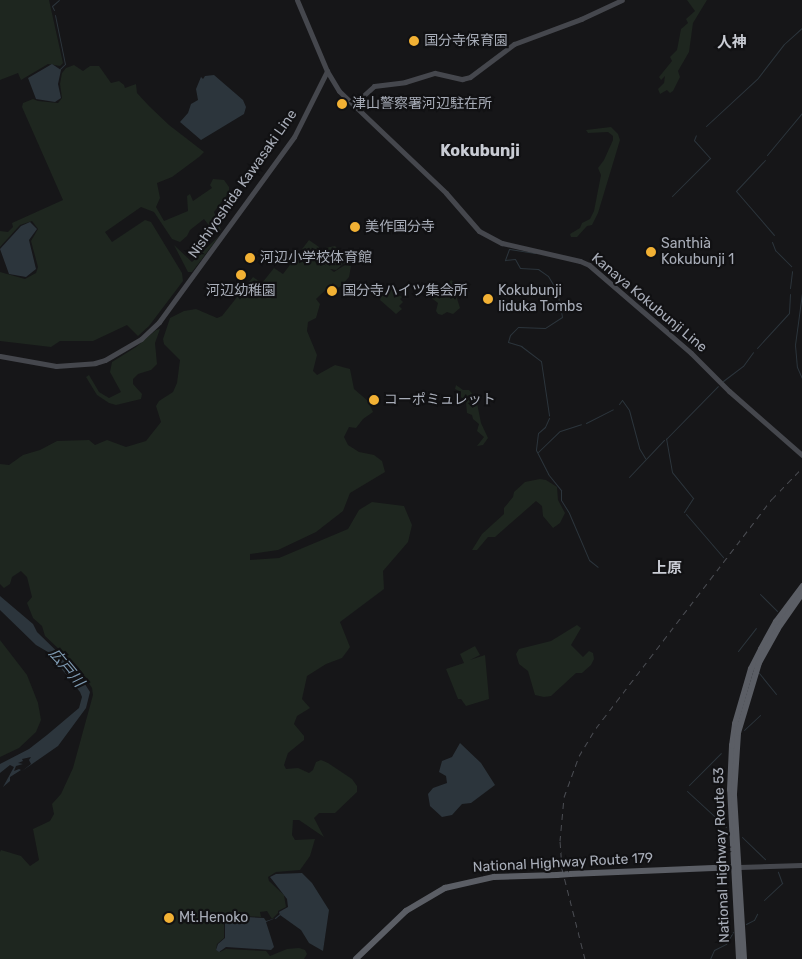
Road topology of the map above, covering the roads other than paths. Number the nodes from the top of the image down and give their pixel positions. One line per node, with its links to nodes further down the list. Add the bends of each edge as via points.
1 (297, 0): 3 (main road)
2 (622, 0): 4 (main road, via 514,44 470,77 462,79 435,73 405,82 374,86)
3 (328, 71): 4 (main road); 5 (main road, Nishiyoshida Kawasaki Line, via 294,137 158,322 141,339 94,363 56,366)
4 (353, 105): 6 (main road, Kanaya Kokubunji Line, via 446,193 482,234 502,243 589,265)
5 (0, 356)
6 (802, 455)
7 (802, 587): 10 (highway, National Highway Route 53, via 761,648 740,705 730,768)
8 (802, 594): 10 (highway, National Highway Route 53, via 776,630 759,664 742,717 734,794)
9 (802, 865): 10 (main road)
10 (736, 867): 11 (highway, National Highway Route 179, bridge, via 494,877 445,888 406,911); 12 (highway, National Highway Route 53); 13 (highway, National Highway Route 53)
11 (356, 959)
12 (739, 959)
13 (744, 959)

